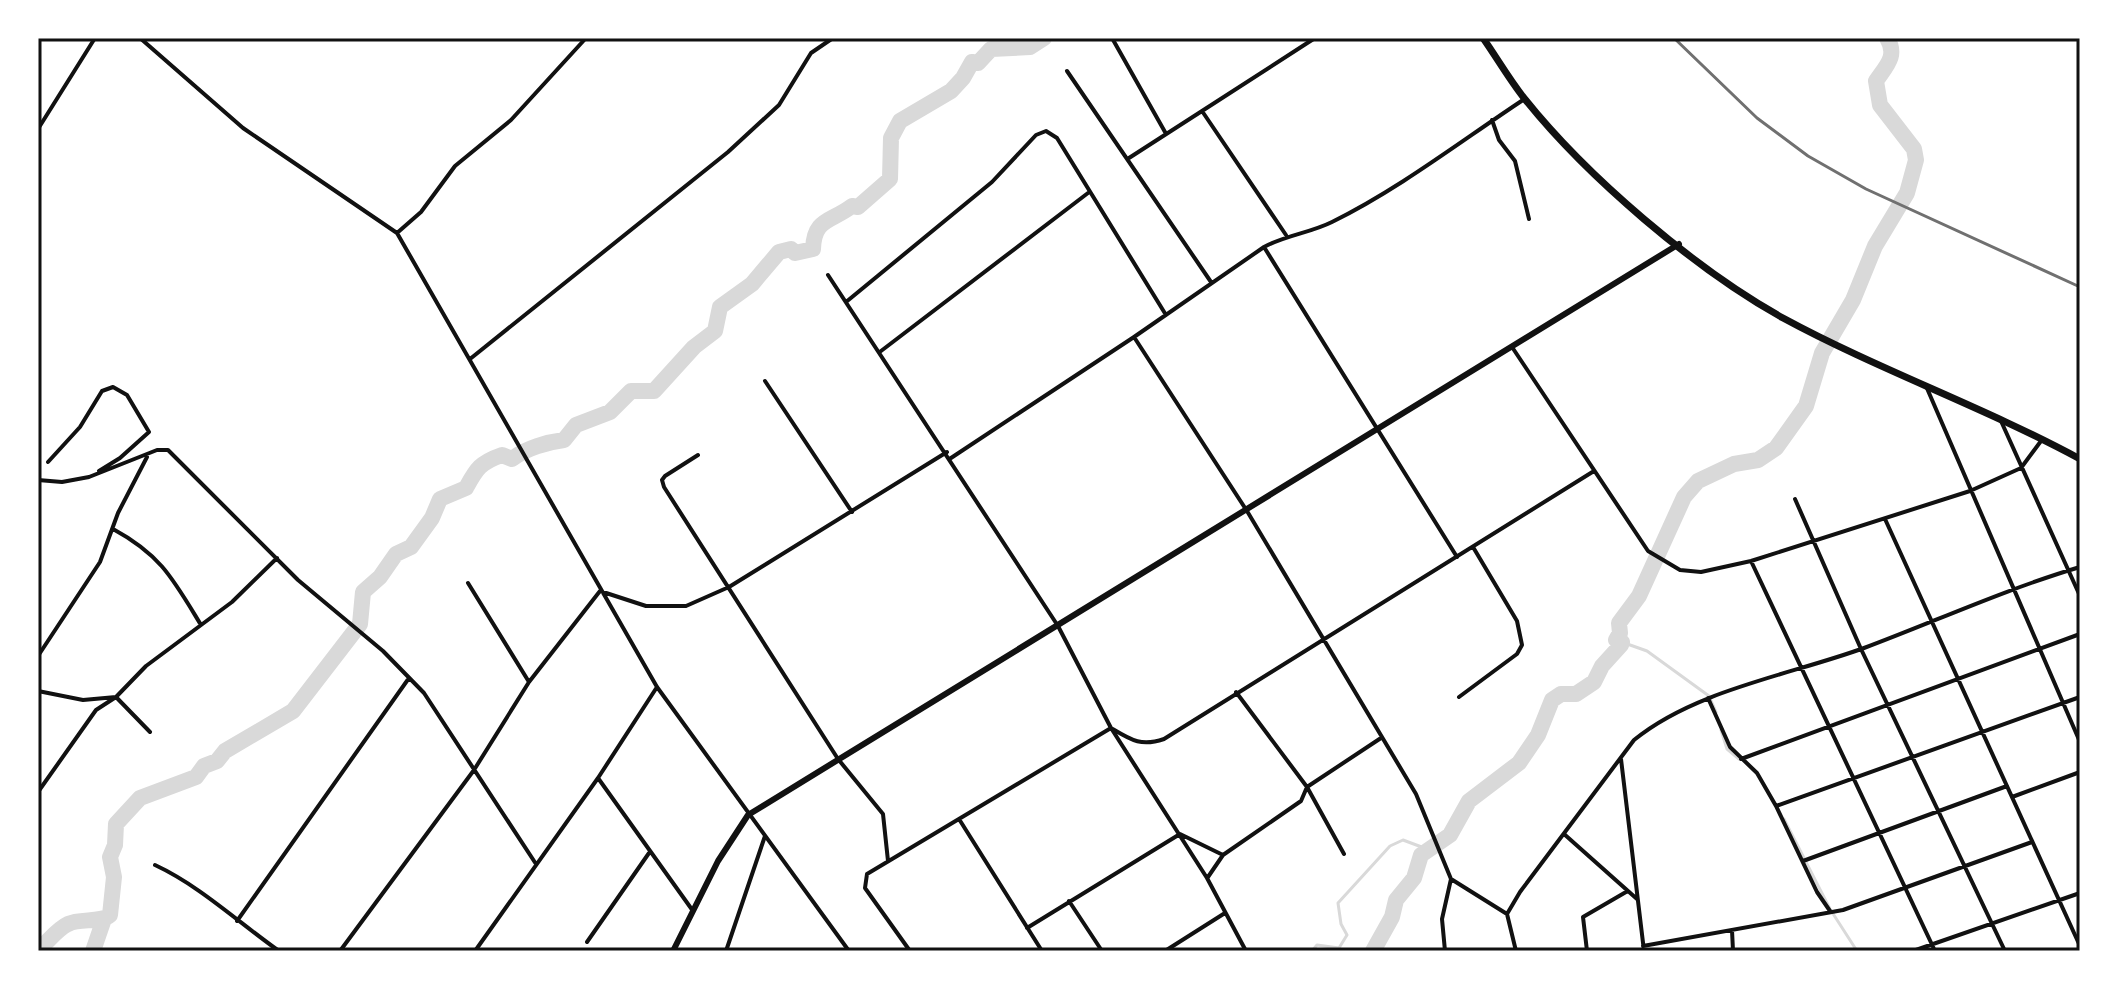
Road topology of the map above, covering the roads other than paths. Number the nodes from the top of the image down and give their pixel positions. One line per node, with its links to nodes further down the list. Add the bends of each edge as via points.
1 (95, 38): 12 (street)
2 (140, 38): 17 (street, via 243,128)
3 (586, 38): 17 (street, via 511,120 455,166 421,212)
4 (833, 38): 28 (street, via 811,53 779,105 728,152)
5 (1112, 38): 13 (street)
6 (1315, 38): 10 (street)
7 (1483, 38): 9 (main road)
8 (1067, 71): 14 (street)
9 (1524, 98): 11 (street); 19 (main road, via 1577,156)
10 (1202, 111): 13 (street); 18 (street)
11 (1492, 120): 16 (street, via 1515,161); 18 (street, via 1375,199 1330,224)
12 (38, 129)
13 (1165, 132): 14 (street)
14 (1129, 158): 22 (street)
15 (1088, 193): 23 (street, via 1057,138 1046,131 1036,135 992,182); 24 (street); 27 (street)
16 (1529, 219)
17 (397, 233): 28 (street)
18 (1286, 235): 20 (street)
19 (1679, 244): 26 (street); 30 (main road, via 1724,280 1802,327)
20 (1264, 247): 22 (street); 32 (street)
21 (828, 275): 23 (street)
22 (1211, 282): 24 (street)
23 (846, 302): 27 (street)
24 (1166, 315): 25 (street)
25 (1134, 337): 37 (street); 46 (street)
26 (1512, 347): 32 (street); 41 (street)
27 (881, 351): 34 (street)
28 (470, 359): 59 (street)
29 (765, 381): 47 (street)
30 (1926, 384): 31 (main road); 44 (street)
31 (2001, 421): 33 (main road); 40 (street)
32 (1378, 430): 46 (street); 52 (street)
33 (2043, 439): 38 (main road); 40 (street)
34 (947, 452): 37 (street); 47 (street)
35 (148, 455): 42 (street); 49 (street); 53 (street, via 168,450)
36 (698, 455): 58 (street, via 662,480)
37 (951, 458): 64 (street)
38 (2080, 459)
39 (48, 462): 42 (street, via 80,427 102,391 119,389 149,432)
40 (2021, 468): 44 (street); 56 (street)
41 (1594, 471): 51 (street); 54 (street, via 1658,560 1701,572)
42 (89, 477): 43 (street)
43 (38, 480)
44 (1970, 491): 48 (street); 60 (street)
45 (1795, 499): 50 (street)
46 (1247, 511): 64 (street); 66 (street)
47 (852, 512): 58 (street)
48 (1884, 518): 50 (street); 62 (street)
49 (113, 529): 63 (street, via 144,546 169,572); 69 (street, via 100,562)
50 (1812, 541): 54 (street); 67 (street)
51 (1473, 547): 52 (street); 78 (street, via 1517,621 1522,645)
52 (1457, 557): 66 (street)
53 (277, 558): 63 (street); 71 (street)
54 (1751, 561): 70 (street)
55 (2080, 567): 56 (street)
56 (2068, 570): 60 (street); 61 (street)
57 (468, 583): 73 (street)
58 (729, 587): 59 (street, via 686,606 669,607 646,606); 90 (street)
59 (600, 591): 73 (street); 74 (street)
60 (2014, 591): 62 (street); 68 (street)
61 (2080, 596)
62 (1931, 621): 67 (street); 72 (street)
63 (201, 625): 77 (street, via 146,666)
64 (1058, 626): 84 (street); 90 (street)
65 (2080, 634): 68 (street)
66 (1323, 638): 76 (street); 87 (street)
67 (1861, 649): 70 (street); 81 (street)
68 (2039, 649): 72 (street); 82 (street)
69 (38, 656)
70 (1802, 666): 80 (street); 83 (street)
71 (409, 678): 93 (street, via 448,726); 130 (street)
72 (1957, 678): 81 (street); 86 (street)
73 (529, 682): 93 (street)
74 (657, 687): 95 (street); 103 (street)
75 (38, 691): 77 (street, via 83,700)
76 (1236, 692): 84 (street, via 1147,745); 98 (street)
77 (116, 697): 85 (street); 99 (street, via 81,728)
78 (1459, 697)
79 (2080, 697): 82 (street)
80 (1710, 698): 91 (street, via 1656,722); 92 (street, via 1730,747)
81 (1887, 703): 83 (street); 89 (street)
82 (2063, 703): 86 (street); 88 (street)
83 (1828, 725): 92 (street); 96 (street)
84 (1111, 728): 104 (street); 107 (street)
85 (150, 732)
86 (1982, 734): 89 (street); 97 (street)
87 (1381, 738): 98 (street); 119 (street, via 1423,806)
88 (2080, 742)
89 (1913, 758): 96 (street); 102 (street)
90 (838, 759): 103 (street); 113 (street, via 883,814)
91 (1621, 759): 105 (street); 123 (street)
92 (1741, 759): 101 (street, via 1757,773)
93 (474, 770): 115 (street); 139 (street)
94 (2080, 772): 100 (street)
95 (598, 778): 110 (street); 115 (street)
96 (1854, 780): 101 (street); 106 (street)
97 (2007, 786): 100 (street); 102 (street)
98 (1307, 787): 111 (street); 112 (street, via 1301,801)
99 (38, 792)
100 (2012, 797): 109 (street)
101 (1776, 806): 114 (street)
102 (1939, 811): 106 (street); 117 (street)
103 (748, 815): 108 (street); 126 (street)
104 (959, 819): 113 (street); 132 (street)
105 (1564, 833): 121 (street); 129 (street)
106 (1880, 833): 114 (street); 120 (street)
107 (1180, 834): 112 (street); 118 (street); 124 (street)
108 (765, 836): 142 (street); 143 (street)
109 (2032, 842): 117 (street); 125 (street)
110 (649, 853): 126 (street); 134 (street)
111 (1344, 854)
112 (1223, 855): 118 (street)
113 (888, 861): 144 (street, via 867,874 865,888)
114 (1803, 861): 127 (street)
115 (536, 864): 140 (street)
116 (155, 865): 130 (street, via 187,880)
117 (1965, 867): 120 (street); 131 (street)
118 (1207, 878): 128 (street)
119 (1451, 879): 129 (street); 149 (street, via 1442,919)
120 (1905, 887): 127 (street); 135 (street)
121 (1627, 891): 123 (street); 151 (street, via 1583,917)
122 (2080, 893): 125 (street)
123 (1637, 899): 137 (street)
124 (1069, 901): 132 (street); 146 (street)
125 (2059, 901): 131 (street); 136 (street)
126 (693, 911): 141 (street)
127 (1830, 911): 133 (street)
128 (1225, 913): 147 (street); 148 (street)
129 (1507, 914): 150 (street)
130 (237, 921): 138 (street)
131 (1992, 924): 135 (street); 155 (street)
132 (1027, 928): 145 (street)
133 (1732, 930): 137 (street); 152 (street)
134 (587, 942)
135 (1932, 944): 153 (street); 154 (street)
136 (2080, 946)
137 (1644, 949)
138 (279, 951)
139 (340, 951)
140 (475, 951)
141 (673, 951)
142 (726, 951)
143 (849, 951)
144 (910, 951)
145 (1042, 951)
146 (1102, 951)
147 (1165, 951)
148 (1246, 951)
149 (1445, 951)
150 (1516, 951)
151 (1587, 951)
152 (1733, 951)
153 (1913, 951)
154 (1935, 951)
155 (2005, 951)

